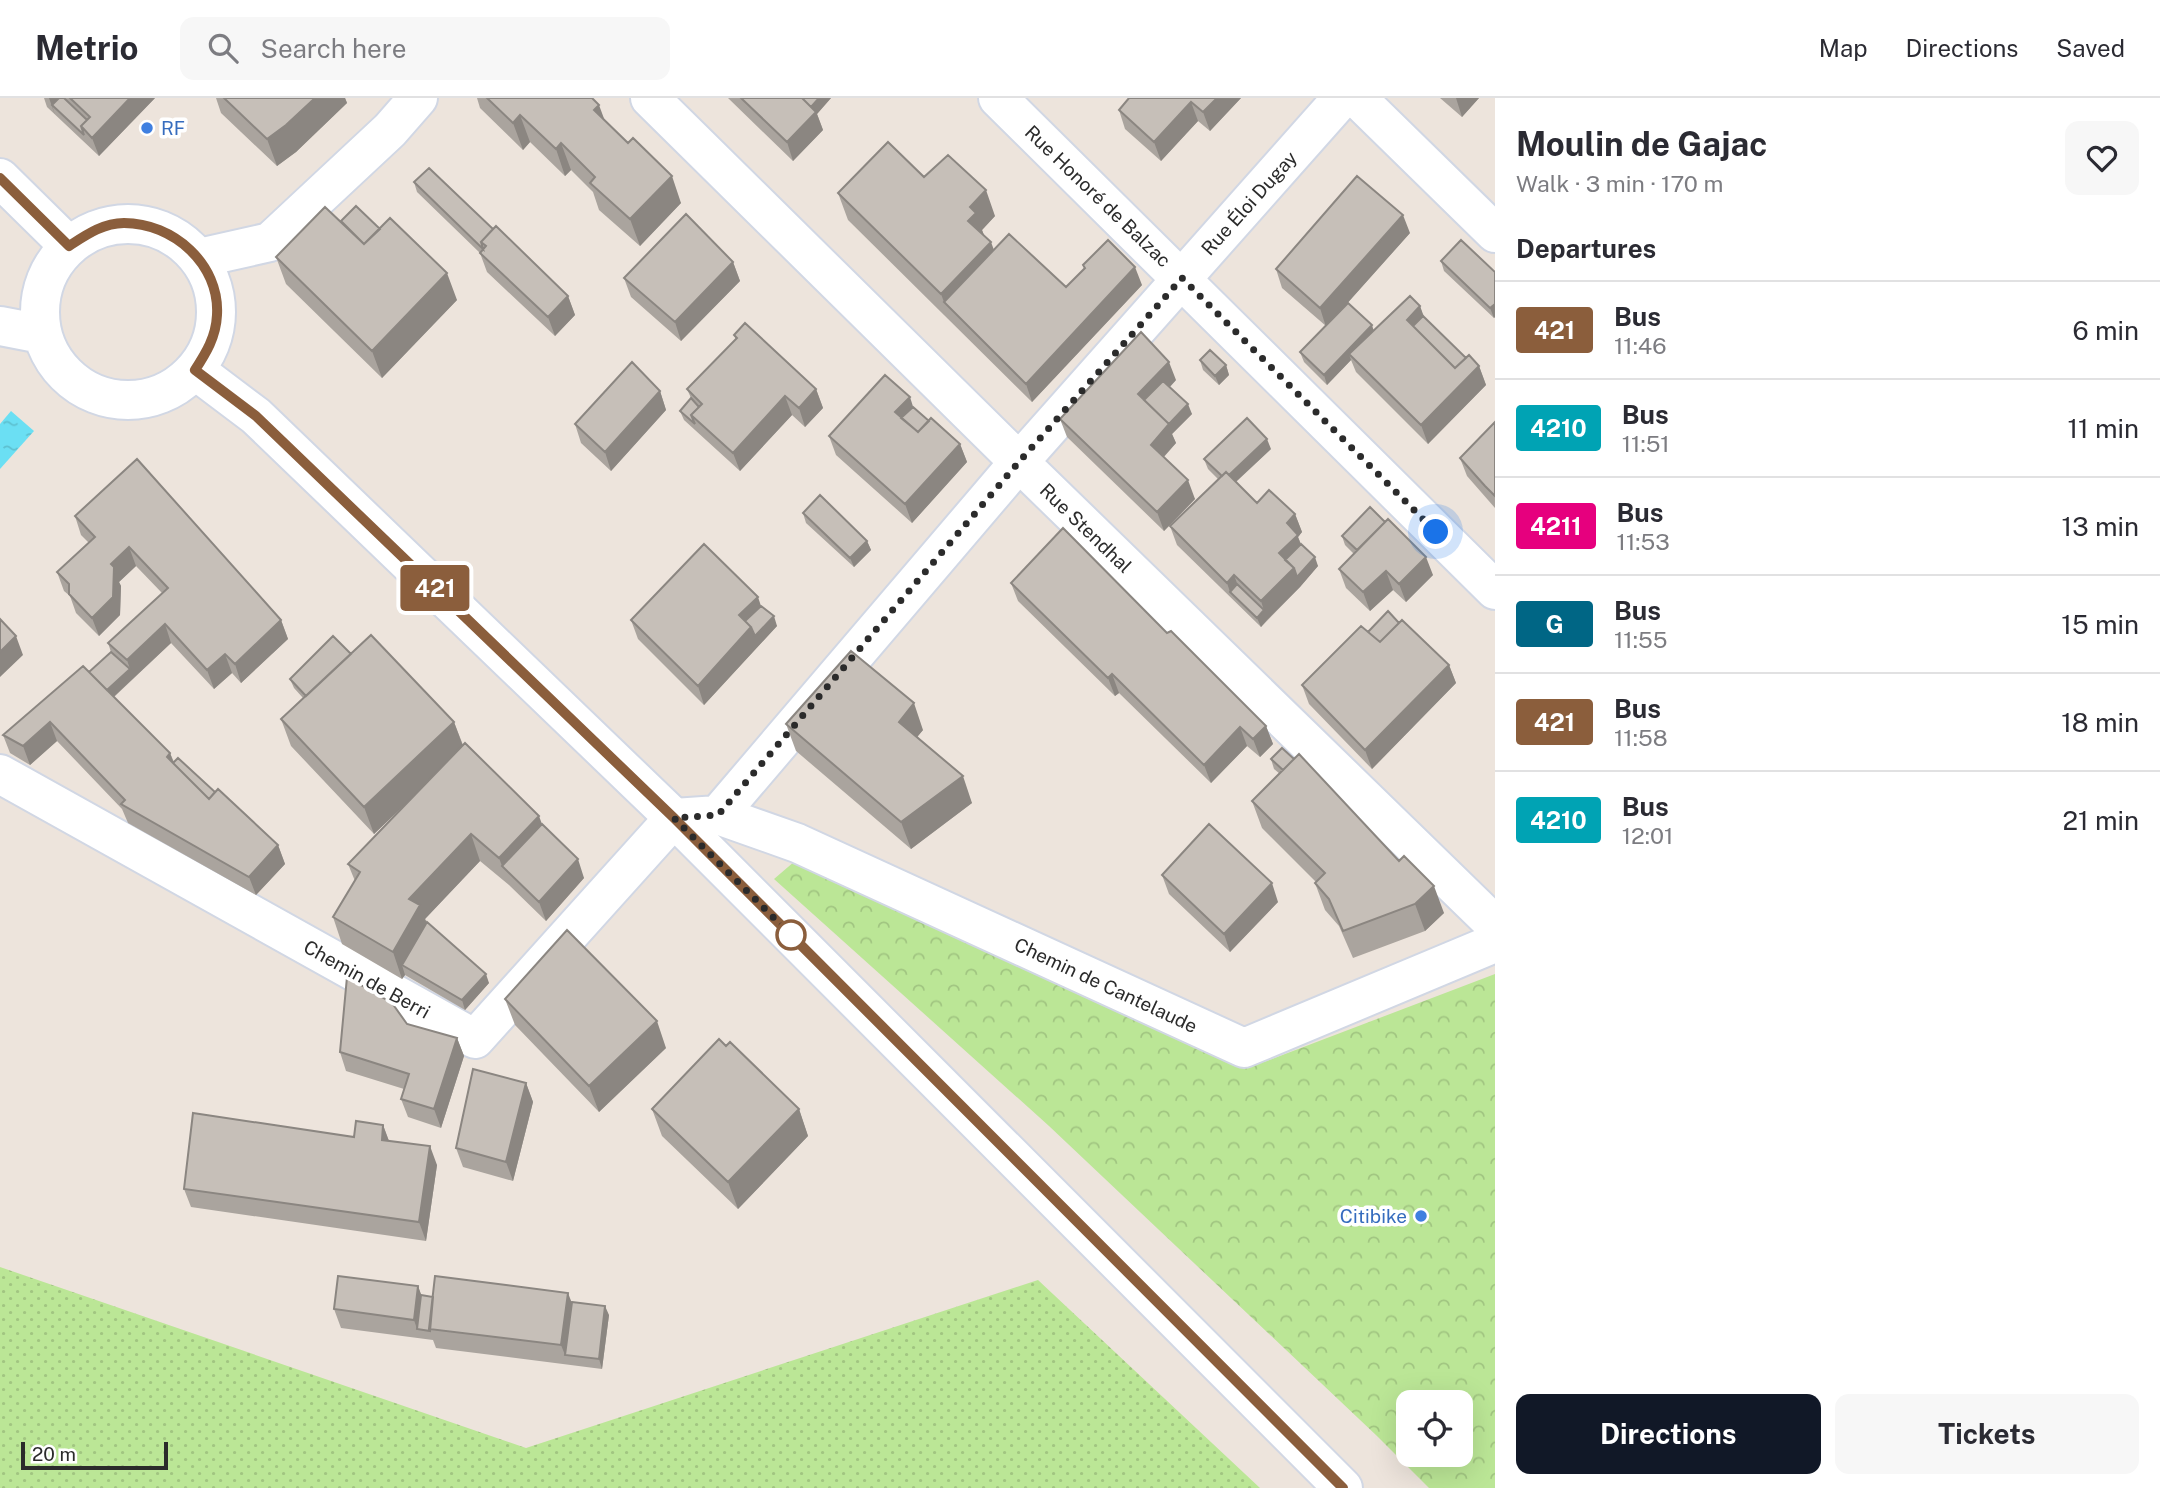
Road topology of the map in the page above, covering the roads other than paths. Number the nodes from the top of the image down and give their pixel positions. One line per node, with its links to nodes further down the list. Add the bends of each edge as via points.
1 (418, 98): 9 (street, via 270,242)
2 (650, 98): 14 (street, Rue Stendhal)
3 (998, 98): 10 (street, Rue Honoré de Balzac)
4 (1342, 98): 10 (street, Rue Éloi Dugay)
5 (1357, 98): 7 (street)
6 (0, 178): 8 (street)
7 (1495, 233)
8 (69, 246): 9 (street, via 93,230 122,223 151,226 177,238); 12 (street, via 53,264 43,286)
9 (199, 258): 13 (street, via 212,285 217,315 211,345)
10 (1182, 278): 14 (street, Rue Éloi Dugay); 15 (street, Rue Honoré de Balzac)
11 (0, 326): 12 (street)
12 (42, 334): 13 (street, via 53,359 71,380 121,400 148,398 174,388)
13 (195, 370): 18 (street, via 256,416)
14 (1018, 463): 17 (street, Rue Éloi Dugay); 19 (street, Rue Stendhal)
15 (1495, 590)
16 (0, 774): 18 (street, Chemin de Berri, via 475,1039)
17 (718, 815): 18 (street); 20 (street, Chemin de Cantelaude, via 797,843 1244,1048)
18 (674, 818): 21 (street)
19 (1495, 925)
20 (1495, 943)
21 (1343, 1488)

